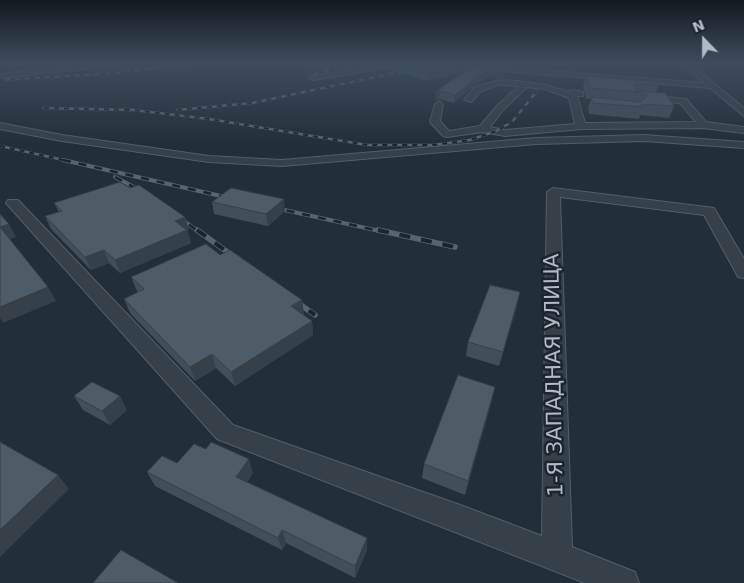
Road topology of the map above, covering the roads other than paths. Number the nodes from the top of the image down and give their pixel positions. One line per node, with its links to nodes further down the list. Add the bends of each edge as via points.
1 (476, 91): 7 (street)
2 (517, 91): 14 (street)
3 (555, 91): 8 (street)
4 (718, 91): 10 (street)
5 (587, 95): 8 (street, via 572,94)
6 (636, 98): 11 (street, via 683,101)
7 (468, 100)
8 (577, 101): 13 (street)
9 (439, 104): 14 (street, via 435,122 447,134)
10 (744, 113)
11 (703, 125): 13 (street); 15 (street)
12 (0, 126): 16 (street, via 209,159 282,163 536,141 644,138)
13 (581, 126): 14 (street, via 505,133)
14 (483, 128)
15 (744, 130)
16 (744, 145)
17 (12, 203): 19 (street, via 225,432)
18 (744, 273): 19 (street, 1-Я ЗАПАДНАЯ УЛИЦА, via 708,211 554,192)
19 (557, 557): 20 (street)
20 (624, 583)

